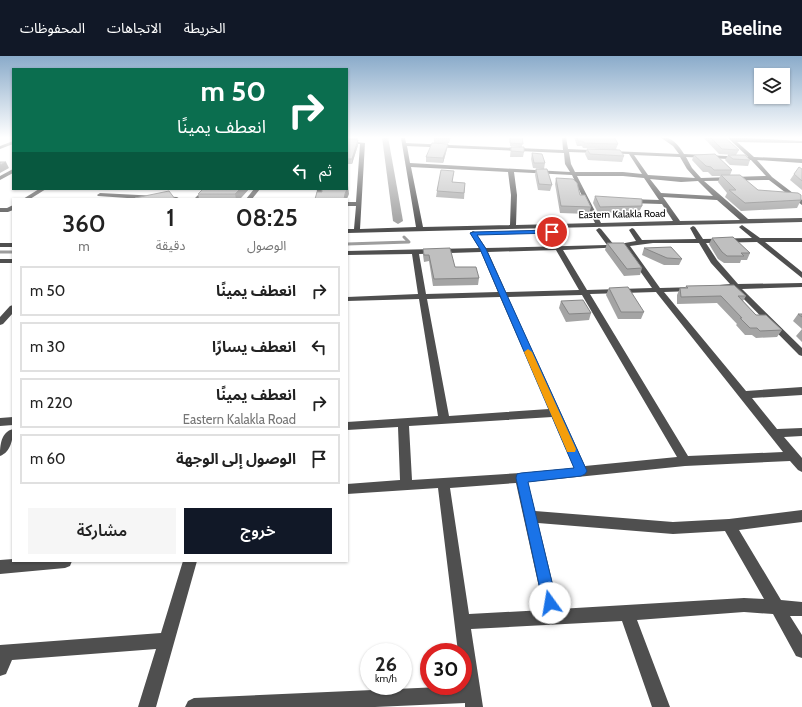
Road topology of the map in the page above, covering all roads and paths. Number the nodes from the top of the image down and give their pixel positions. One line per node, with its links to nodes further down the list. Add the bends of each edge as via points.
1 (361, 167): 33 (street)
2 (409, 167): 43 (street)
3 (458, 167): 8 (street)
4 (570, 167): 10 (street)
5 (641, 167): 12 (street)
6 (688, 167): 14 (street)
7 (760, 167): 13 (street)
8 (511, 170): 10 (street); 40 (street)
9 (12, 172): 11 (street)
10 (575, 174): 12 (street, via 623,174); 27 (street)
11 (0, 178)
12 (649, 178): 14 (street); 20 (street)
13 (770, 178): 14 (street); 31 (street)
14 (702, 180): 26 (street)
15 (41, 190): 21 (street)
16 (108, 190): 19 (street)
17 (206, 190): 24 (street)
18 (256, 190): 25 (street)
19 (100, 195): 22 (street); 23 (street)
20 (659, 195): 26 (street); 30 (street)
21 (28, 198)
22 (96, 198)
23 (157, 198)
24 (198, 198)
25 (250, 198)
26 (720, 198): 38 (street)
27 (587, 199): 28 (street); 41 (street)
28 (595, 200)
29 (618, 200): 30 (street)
30 (664, 202): 37 (street)
31 (802, 203)
32 (348, 204): 33 (street)
33 (359, 204): 46 (street)
34 (11, 209): 35 (street)
35 (0, 210)
36 (802, 220): 38 (street, Eastern Kalakla Road)
37 (678, 223): 38 (street, Eastern Kalakla Road); 41 (street, Eastern Kalakla Road)
38 (744, 224): 39 (street, Eastern Kalakla Road, via 754,227); 42 (street, Eastern Kalakla Road); 52 (street)
39 (802, 226)
40 (513, 227): 41 (street, Eastern Kalakla Road); 43 (street, Eastern Kalakla Road)
41 (599, 228): 44 (street, Eastern Kalakla Road); 47 (street, Eastern Kalakla Road); 58 (street)
42 (693, 228): 44 (street, Eastern Kalakla Road); 54 (street)
43 (420, 229): 46 (street, Eastern Kalakla Road)
44 (632, 230): 53 (street)
45 (348, 231): 46 (street, Eastern Kalakla Road)
46 (357, 231)
47 (473, 233): 48 (street, Eastern Kalakla Road); 60 (street)
48 (348, 236)
49 (0, 239): 50 (street)
50 (12, 239)
51 (802, 240): 52 (street)
52 (759, 241): 54 (street); 65 (street)
53 (640, 242): 54 (street); 57 (street)
54 (702, 242): 67 (street)
55 (0, 245): 56 (street)
56 (12, 245)
57 (626, 246): 58 (street); 68 (street)
58 (612, 247): 59 (street)
59 (558, 248): 60 (street); 69 (street)
60 (483, 249): 61 (street); 70 (street)
61 (414, 252): 62 (street); 71 (street)
62 (348, 253)
63 (12, 260): 64 (street)
64 (0, 261)
65 (802, 276)
66 (802, 285): 67 (street)
67 (736, 287): 68 (street); 77 (street)
68 (658, 290): 69 (street); 79 (street)
69 (583, 291): 70 (street); 91 (street)
70 (503, 294): 71 (street); 80 (street)
71 (422, 296): 72 (street); 81 (street)
72 (348, 299)
73 (0, 308): 74 (street)
74 (12, 308)
75 (12, 309): 76 (street)
76 (0, 322)
77 (802, 354)
78 (802, 391): 79 (street)
79 (743, 395): 87 (street)
80 (554, 413): 81 (street); 93 (street)
81 (444, 420): 84 (street)
82 (12, 421): 83 (street)
83 (0, 422)
84 (403, 423): 85 (street); 96 (street)
85 (348, 426)
86 (802, 432): 87 (street)
87 (775, 433): 90 (street)
88 (12, 434): 89 (street)
89 (0, 452)
90 (793, 456): 91 (street); 92 (street)
91 (685, 461): 93 (street)
92 (802, 467)
93 (581, 471): 94 (street)
94 (521, 478): 95 (street); 99 (street)
95 (443, 483): 96 (street); 108 (street)
96 (406, 486): 97 (street)
97 (348, 489)
98 (802, 516): 100 (street)
99 (531, 517): 100 (street, via 673,528); 107 (street)
100 (729, 525): 104 (street)
101 (57, 562): 103 (street)
102 (190, 562): 109 (street)
103 (0, 568)
104 (777, 608): 105 (street); 106 (street, via 744,605); 110 (street)
105 (802, 608)
106 (627, 614): 107 (street); 117 (street)
107 (553, 617): 108 (street)
108 (463, 622): 113 (street)
109 (167, 640): 111 (street); 115 (street)
110 (802, 650)
111 (4, 653): 112 (street)
112 (0, 668)
113 (474, 700): 114 (street)
114 (313, 704): 116 (street)
115 (147, 707)
116 (194, 707)
117 (661, 707)

